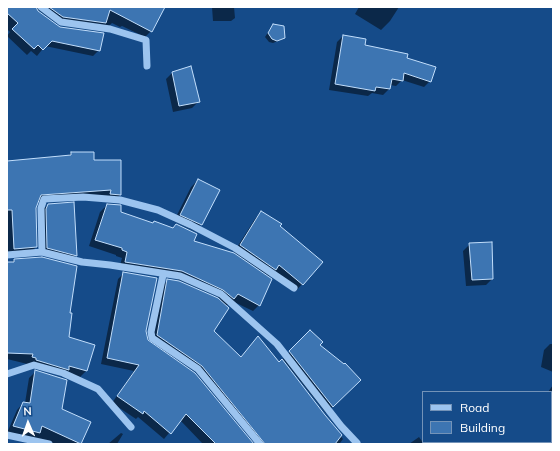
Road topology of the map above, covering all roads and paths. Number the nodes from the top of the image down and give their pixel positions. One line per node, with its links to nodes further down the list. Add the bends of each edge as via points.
1 (41, 7): 2 (street, via 62,22 110,30 146,40)
2 (147, 66)
3 (42, 252): 4 (street); 5 (street, via 82,262); 6 (street, via 41,208 44,200 120,200 158,210 191,225 235,248)
4 (7, 254)
5 (163, 275): 11 (street, via 151,332 152,338 198,369); 12 (street, via 180,276 221,294 245,315 277,344)
6 (294, 288)
7 (7, 374): 8 (street, via 34,365 63,373 98,389)
8 (131, 427)
9 (7, 434): 10 (street)
10 (49, 444)
11 (260, 444)
12 (356, 444)

